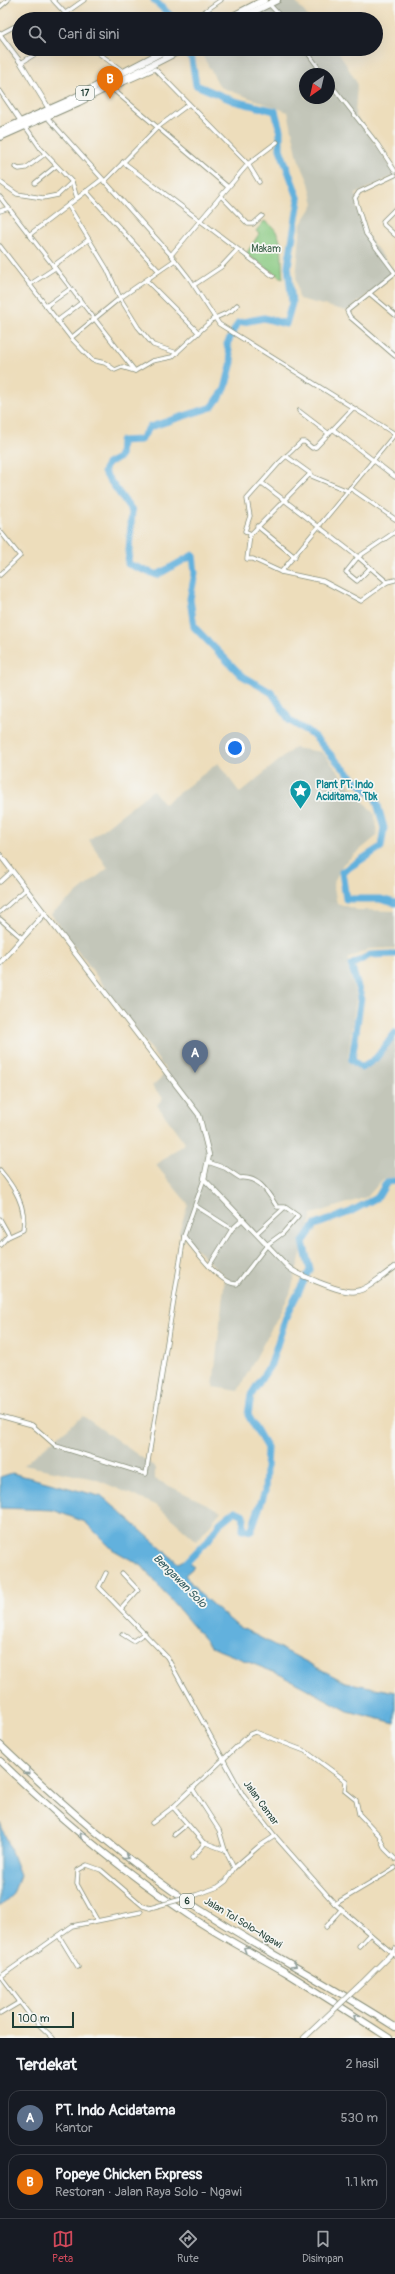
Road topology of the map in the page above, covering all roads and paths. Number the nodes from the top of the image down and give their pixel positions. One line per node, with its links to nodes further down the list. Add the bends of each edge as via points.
1 (8, 0): 7 (street)
2 (53, 0): 8 (street)
3 (84, 0): 9 (street)
4 (221, 0): 10 (street)
5 (277, 0): 6 (highway)
6 (267, 1): 11 (highway); 12 (highway); 13 (street)
7 (0, 7)
8 (64, 12)
9 (69, 12)
10 (204, 12)
11 (243, 12)
12 (250, 12)
13 (277, 12)
14 (12, 28): 15 (street)
15 (0, 34): 16 (street)
16 (12, 51)
17 (16, 56): 23 (street)
18 (32, 56): 23 (street)
19 (102, 56): 25 (street)
20 (155, 56): 25 (highway, 17)
21 (170, 56): 26 (highway, 17)
22 (310, 56): 24 (street)
23 (21, 63): 30 (street)
24 (319, 68)
25 (124, 72): 30 (highway, 17)
26 (111, 87): 29 (street, via 155,69); 30 (highway, 17); 33 (street)
27 (335, 90): 42 (street)
28 (0, 91): 32 (street)
29 (189, 104): 33 (street); 39 (street)
30 (51, 111): 31 (highway, 17)
31 (44, 114): 32 (highway, 17); 44 (street)
32 (23, 124): 34 (highway, 17); 35 (highway, 17); 37 (street)
33 (158, 127): 38 (street); 49 (street)
34 (0, 131)
35 (0, 137)
36 (277, 142): 39 (street)
37 (45, 154): 40 (street); 41 (street, via 26,168)
38 (123, 162): 44 (street); 59 (street)
39 (248, 164): 47 (street); 49 (street)
40 (56, 166): 46 (street); 48 (street)
41 (15, 167)
42 (394, 169)
43 (395, 175): 69 (street, via 359,192 355,198 366,234)
44 (102, 181): 50 (street); 65 (street)
45 (0, 182): 46 (street, via 17,194 43,198 58,196)
46 (72, 182): 53 (street)
47 (259, 182)
48 (35, 183)
49 (228, 187): 51 (street)
50 (86, 191): 53 (street); 68 (street)
51 (221, 196): 58 (street, via 248,224 253,224); 59 (street)
52 (0, 197): 55 (street)
53 (77, 198): 54 (street)
54 (68, 205): 60 (street); 62 (street)
55 (8, 208): 57 (street); 60 (street)
56 (395, 209): 61 (street, via 383,221)
57 (0, 211)
58 (262, 216)
59 (200, 221): 64 (street); 65 (street)
60 (29, 235): 67 (street)
61 (395, 235)
62 (88, 240): 67 (street); 76 (street, via 107,269)
63 (0, 246): 72 (street)
64 (237, 250): 70 (street); 73 (street, via 221,267)
65 (171, 255): 66 (street)
66 (175, 260): 68 (street); 73 (street)
67 (54, 267): 72 (street); 74 (street)
68 (159, 271): 71 (street)
69 (395, 273): 75 (street)
70 (272, 276)
71 (147, 281): 76 (street); 84 (street)
72 (29, 285): 79 (street)
73 (194, 285): 82 (street)
74 (70, 289): 77 (street); 79 (street)
75 (369, 293): 80 (street); 87 (street, via 347,312)
76 (120, 298): 81 (street); 86 (street, via 151,343)
77 (81, 303): 81 (street); 83 (street)
78 (237, 305): 82 (street)
79 (46, 306): 83 (street)
80 (395, 315)
81 (93, 319): 85 (street); 88 (street)
82 (213, 319): 84 (street); 89 (street)
83 (57, 321): 85 (street)
84 (199, 333): 86 (street)
85 (71, 338): 88 (street, via 93,361 104,362 115,370 122,367)
86 (177, 353): 88 (street, via 168,359 152,361)
87 (395, 356)
88 (135, 371)
89 (353, 408): 91 (street); 93 (street)
90 (299, 411): 92 (street)
91 (334, 430): 92 (street); 95 (street)
92 (329, 434): 94 (street, via 315,448 302,442)
93 (395, 434): 95 (street)
94 (286, 456): 96 (street); 98 (street)
95 (373, 460): 97 (street); 99 (street)
96 (311, 474): 99 (street); 100 (street)
97 (395, 477)
98 (262, 483): 100 (street); 106 (street, via 246,502 250,516 244,530)
99 (349, 490): 101 (street); 103 (street)
100 (285, 500): 102 (street); 103 (street)
101 (395, 519)
102 (257, 526): 106 (street); 108 (street)
103 (320, 528): 107 (street); 108 (street)
104 (0, 531): 111 (street, via 20,556)
105 (395, 532): 107 (street)
106 (250, 535): 110 (street, via 246,559 254,559)
107 (358, 557): 109 (street); 109 (street, via 347,574 358,581)
108 (295, 558): 110 (street)
109 (370, 568): 113 (street)
110 (281, 572): 113 (street, via 323,581 361,601)
111 (0, 575)
112 (395, 580): 113 (street)
113 (387, 582)
114 (0, 855): 115 (street)
115 (12, 871): 116 (street); 117 (street)
116 (0, 882)
117 (26, 889): 118 (street); 119 (street)
118 (0, 912)
119 (45, 913): 121 (street); 123 (street, via 196,1112 202,1122 208,1145)
120 (0, 919): 121 (street)
121 (22, 938): 122 (street)
122 (0, 963)
123 (208, 1162): 127 (street); 129 (street, via 226,1168 240,1178 250,1178 270,1193 277,1207)
124 (0, 1170): 125 (street)
125 (4, 1175): 126 (street); 135 (street, via 20,1198 23,1224 21,1231)
126 (0, 1178)
127 (204, 1179): 128 (street); 131 (street)
128 (196, 1206): 132 (street); 134 (street)
129 (285, 1207): 133 (street); 136 (street, via 298,1216 283,1233)
130 (0, 1219): 135 (street, via 8,1231)
131 (243, 1219): 132 (street); 133 (street)
132 (232, 1229): 138 (street)
133 (257, 1233): 136 (street)
134 (184, 1236): 138 (street); 140 (street, via 146,1474 56,1446 27,1422)
135 (8, 1237): 137 (street)
136 (268, 1244): 138 (street, via 237,1284 229,1283); 139 (street, via 291,1270 303,1277 352,1293 363,1289)
137 (0, 1245)
138 (209, 1266)
139 (395, 1267)
140 (0, 1416)
141 (106, 1573): 143 (street, Jalan Camar, via 99,1587)
142 (122, 1573): 143 (street, via 138,1590)
143 (121, 1609): 144 (street, Jalan Camar)
144 (144, 1633): 145 (street, via 133,1641); 147 (street, Jalan Camar, via 170,1663 205,1730)
145 (122, 1634)
146 (0, 1745): 174 (highway, Jalan Tol Solo–Ngawi / 6, one-way to 174, via 102,1838 153,1877 196,1907)
147 (223, 1758): 149 (street); 154 (street, Jalan Camar, via 243,1795); 158 (street, via 254,1732 300,1748 346,1781 345,1791 356,1800 359,1814 379,1835 385,1849)
148 (0, 1761): 177 (highway, Jalan Tol Solo–Ngawi / 6, one-way to 148, via 149,1888 101,1852)
149 (192, 1788): 150 (street); 156 (street, via 219,1830)
150 (173, 1807): 151 (street); 152 (street)
151 (152, 1823)
152 (186, 1825): 153 (street); 155 (street)
153 (174, 1836)
154 (275, 1836): 159 (street); 161 (street, Jalan Camar)
155 (205, 1843): 156 (street); 157 (street)
156 (225, 1850): 159 (street)
157 (192, 1858)
158 (395, 1860)
159 (234, 1868): 164 (street, bridge, via 226,1881 218,1887 150,1908 142,1906 101,1870 87,1865 78,1870 77,1884)
160 (395, 1868): 161 (street)
161 (335, 1904): 162 (street, Jalan Camar)
162 (341, 1910): 165 (street); 166 (street, Jalan Camar)
163 (141, 1912): 164 (street)
164 (97, 1920): 167 (street, via 75,1924)
165 (326, 1928)
166 (370, 1934): 168 (street); 169 (street, Jalan Camar)
167 (58, 1936): 170 (street); 171 (street)
168 (359, 1946)
169 (394, 1952): 176 (street, bridge)
170 (78, 1967)
171 (0, 1977): 172 (street)
172 (20, 2002): 173 (street); 175 (street)
173 (0, 2014)
174 (395, 2027)
175 (53, 2038)
176 (304, 2038)
177 (389, 2038)

